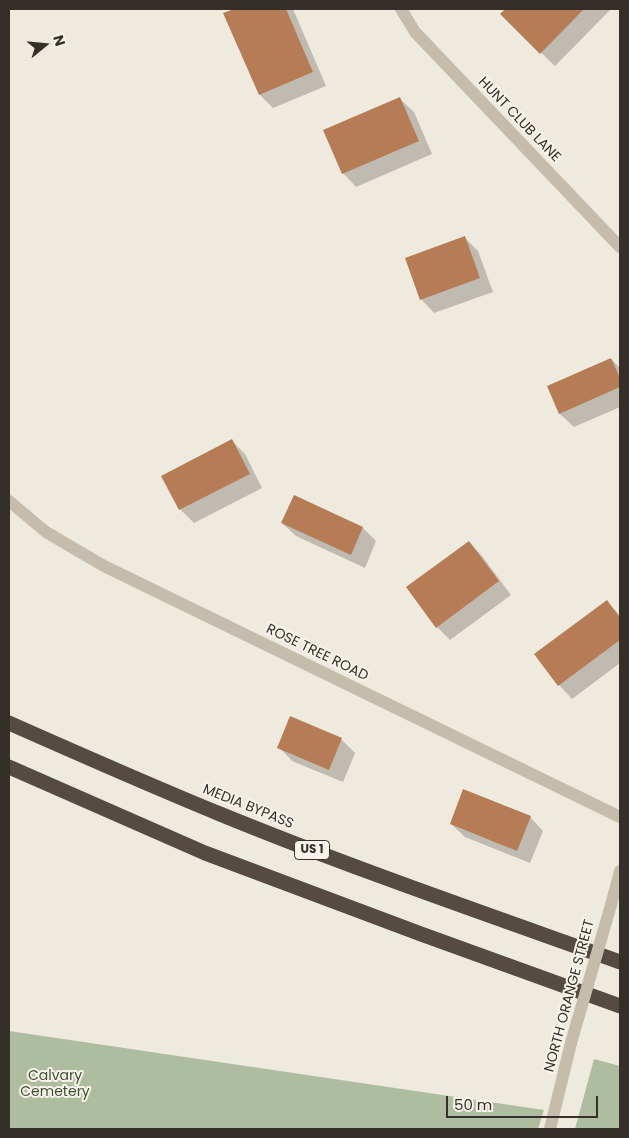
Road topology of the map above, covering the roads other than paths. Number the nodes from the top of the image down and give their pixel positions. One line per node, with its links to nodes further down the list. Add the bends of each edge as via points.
1 (402, 9): 2 (street, HUNT CLUB LANE, via 415,32)
2 (620, 247)
3 (9, 501): 6 (street, ROSE TREE ROAD, via 46,532 104,566)
4 (9, 722): 8 (highway, MEDIA BYPASS / US 1, via 230,818)
5 (9, 768): 9 (highway, via 223,860)
6 (620, 817)
7 (620, 871): 10 (street, NORTH ORANGE STREET, bridge)
8 (620, 962)
9 (620, 1006)
10 (550, 1129)

